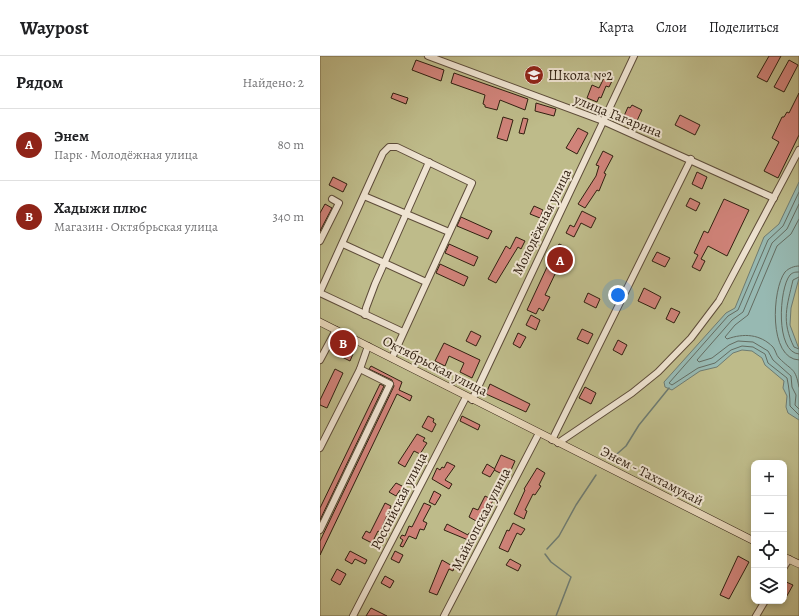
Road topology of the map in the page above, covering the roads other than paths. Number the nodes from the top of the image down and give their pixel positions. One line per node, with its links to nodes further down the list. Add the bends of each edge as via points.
1 (428, 56): 3 (street, улица Гагарина)
2 (634, 56): 3 (street, Молодёжная улица)
3 (603, 121): 5 (street, улица Гагарина); 25 (street, Молодёжная улица)
4 (799, 150): 8 (street)
5 (691, 159): 8 (street, улица Гагарина); 27 (street)
6 (429, 162): 7 (street, via 397,147 389,147 383,153); 10 (street); 11 (street, via 472,183)
7 (364, 196): 10 (street); 13 (street)
8 (774, 198): 27 (street, via 719,301 691,338 658,372 632,393)
9 (332, 199): 12 (street, via 339,203)
10 (406, 214): 11 (street); 14 (street)
11 (449, 232): 15 (street)
12 (320, 241)
13 (343, 244): 14 (street); 16 (street)
14 (385, 262): 15 (street); 17 (street)
15 (426, 282): 20 (street)
16 (320, 293): 17 (street)
17 (365, 315): 20 (street)
18 (320, 322): 19 (main road, Октябрьская улица)
19 (336, 330): 21 (main road, Октябрьская улица); 23 (street)
20 (403, 332): 22 (street)
21 (368, 346): 22 (main road, Октябрьская улица); 24 (street)
22 (392, 358): 25 (main road, Октябрьская улица)
23 (320, 360)
24 (360, 368): 28 (street); 29 (street, via 390,384)
25 (469, 398): 26 (main road, Октябрьская улица); 34 (street, Российская улица)
26 (539, 433): 27 (main road, Энем - Тахтамукай); 35 (street, Майкопская улица)
27 (555, 441): 30 (main road, Энем - Тахтамукай)
28 (320, 448)
29 (320, 530)
30 (751, 540)
31 (787, 558): 32 (main road)
32 (799, 564)
33 (763, 604): 36 (street)
34 (352, 616)
35 (444, 616)
36 (756, 616)

